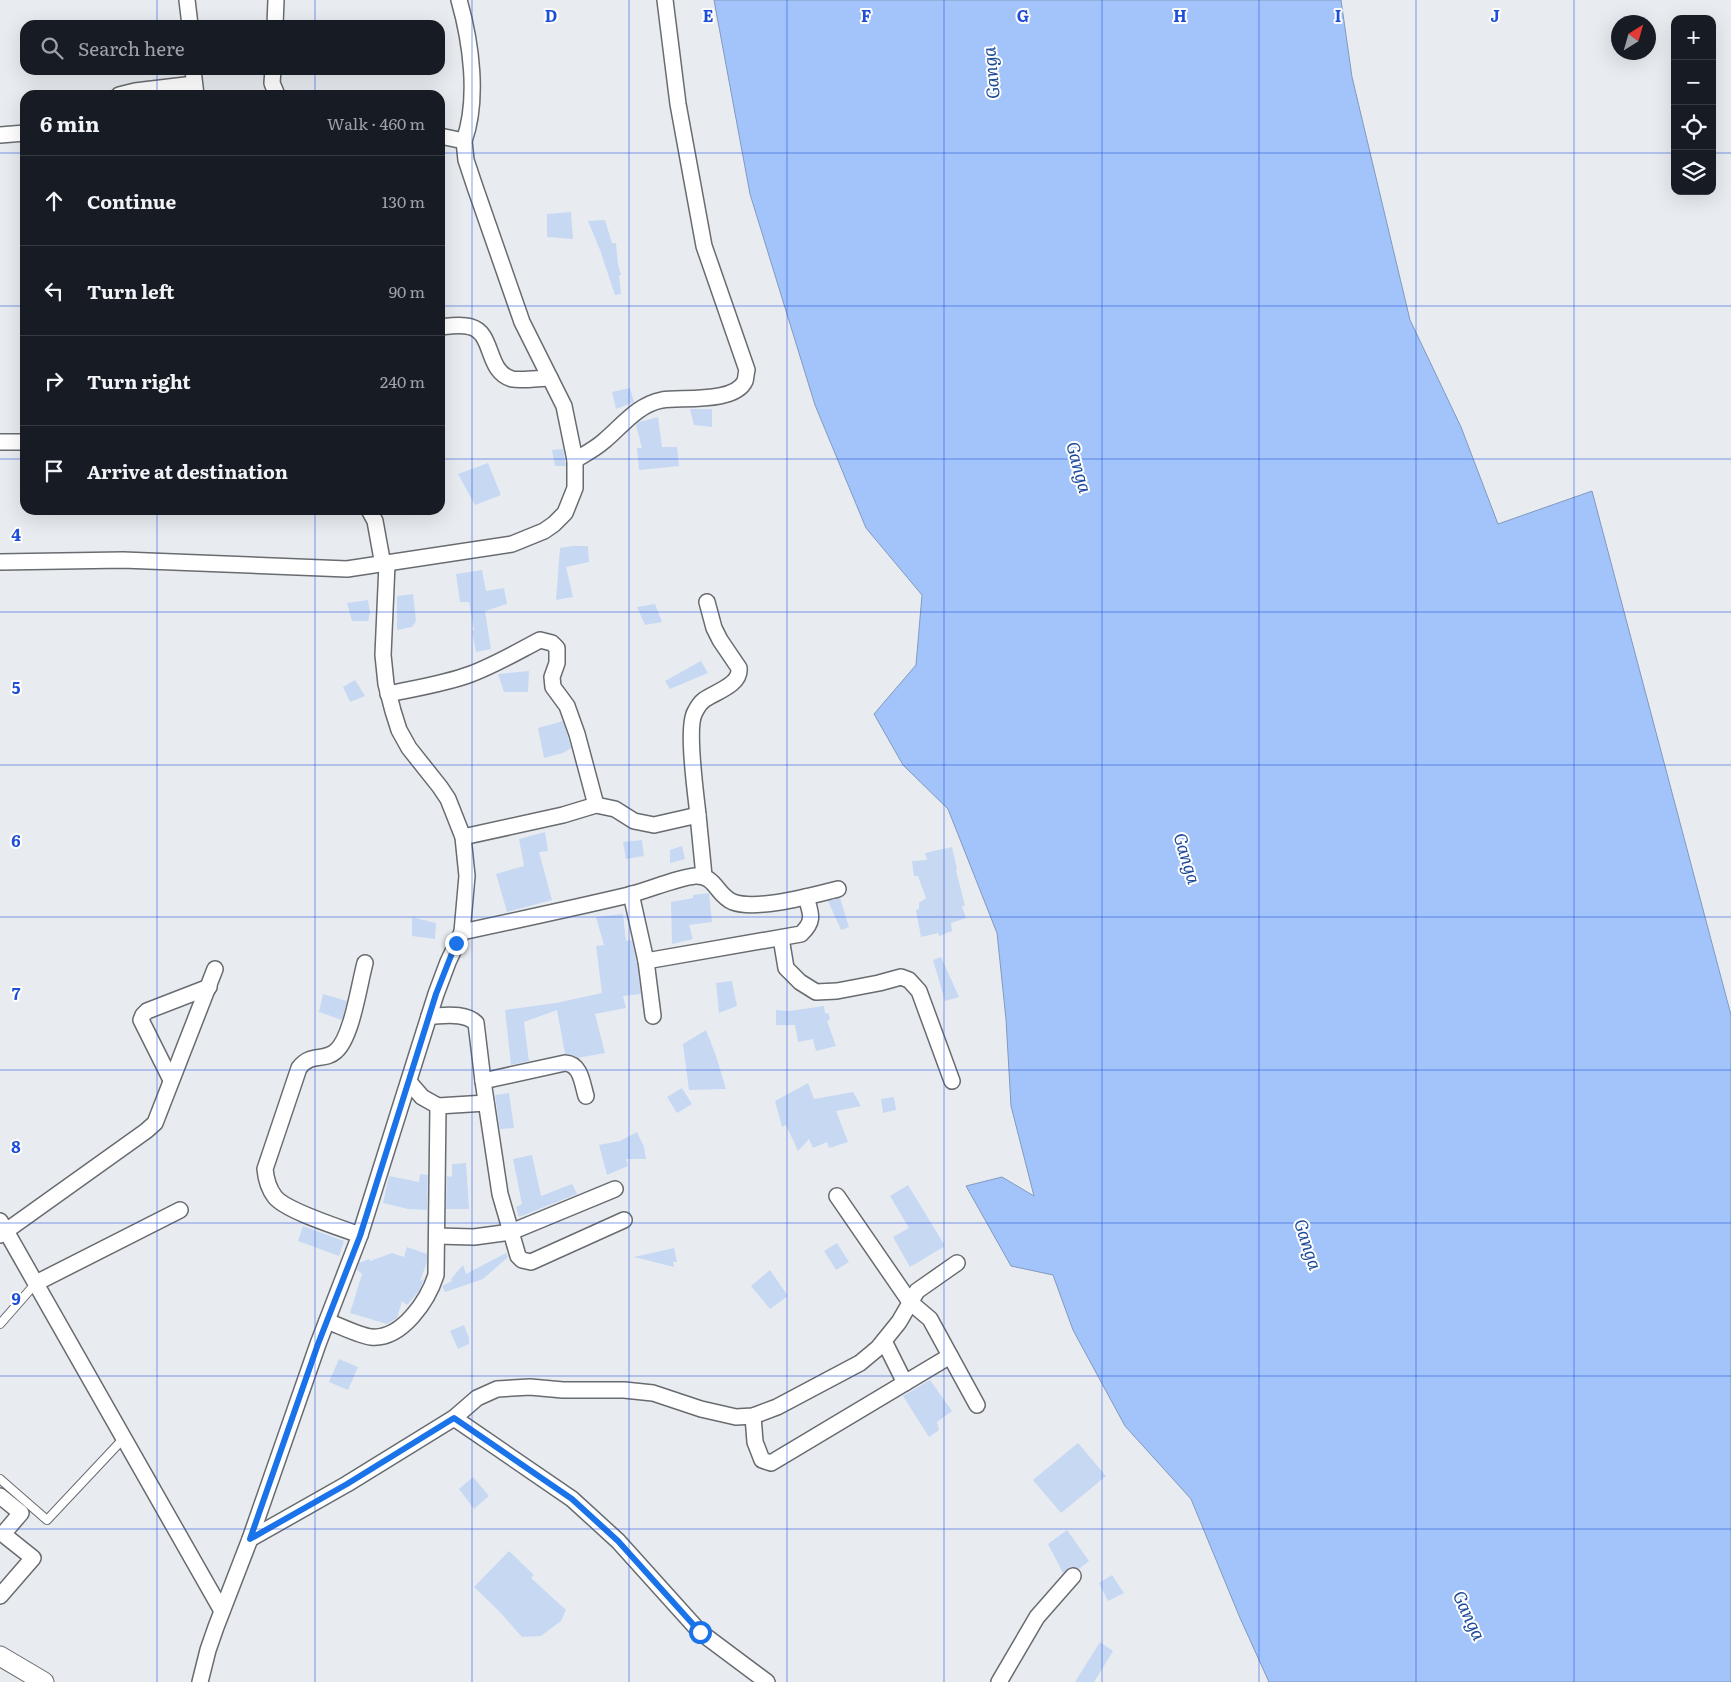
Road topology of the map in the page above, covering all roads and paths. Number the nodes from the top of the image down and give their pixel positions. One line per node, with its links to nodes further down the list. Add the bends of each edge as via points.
1 (187, 0): 5 (street)
2 (276, 0): 6 (street)
3 (459, 0): 12 (street, via 473,86)
4 (666, 0): 17 (street, via 678,104 704,246 747,370 745,382 734,392 719,396 661,401 642,407 603,442)
5 (189, 20)
6 (275, 20)
7 (194, 83): 8 (street)
8 (142, 90)
9 (20, 133): 10 (street)
10 (0, 135)
11 (445, 137): 12 (street)
12 (464, 141): 14 (street, via 466,160 496,251 522,322)
13 (445, 327): 14 (street, via 463,325 479,331 496,367 512,379)
14 (550, 378): 17 (street, via 564,406)
15 (0, 442): 16 (street)
16 (20, 442)
17 (575, 460): 20 (street, via 575,488 569,504 554,524 544,531 512,544)
18 (372, 515): 20 (street)
19 (0, 562): 20 (street, via 123,560 347,569)
20 (385, 565): 22 (street, via 383,655)
21 (707, 602): 24 (street, via 714,628 740,672 727,688 703,701 691,719)
22 (388, 694): 23 (street, via 470,674 540,640 552,643 557,648 553,688 567,706); 25 (street, via 399,730 448,799)
23 (596, 805): 24 (street, via 615,809 634,821 654,825); 25 (street)
24 (698, 815): 26 (street)
25 (463, 837): 30 (street, via 467,876)
26 (704, 876): 28 (street, via 692,876); 29 (street, via 734,903)
27 (838, 889): 29 (street)
28 (631, 894): 30 (street); 32 (street)
29 (806, 897): 31 (street, via 812,916 808,927 801,934)
30 (462, 932): 36 (street)
31 (781, 938): 32 (street); 40 (street, via 786,968 816,992 837,991 900,977 909,980 919,991)
32 (646, 961): 37 (street)
33 (365, 963): 51 (street, via 342,1043 331,1054 310,1058 298,1068 265,1169 267,1184 276,1199 291,1209)
34 (215, 969): 35 (street)
35 (208, 987): 38 (street); 38 (street, via 147,1011 141,1020)
36 (429, 1016): 39 (street, via 462,1016 476,1023); 41 (street)
37 (653, 1016)
38 (171, 1080): 49 (street, via 151,1127)
39 (483, 1081): 42 (street, via 571,1064 578,1071); 43 (street)
40 (952, 1081)
41 (409, 1082): 44 (street, via 422,1097); 51 (street)
42 (586, 1096)
43 (486, 1103): 44 (street); 50 (street, via 500,1194)
44 (438, 1106): 52 (street)
45 (615, 1189): 50 (street)
46 (837, 1196): 55 (street)
47 (180, 1210): 54 (street)
48 (624, 1220): 50 (street, via 531,1262 518,1256)
49 (2, 1229): 54 (street)
50 (511, 1232): 52 (street, via 474,1237)
51 (360, 1236): 56 (street)
52 (436, 1236): 56 (street, via 436,1274 432,1288 402,1327 387,1335 370,1337)
53 (957, 1263): 55 (street, via 917,1291)
54 (36, 1283): 57 (lane); 64 (street)
55 (910, 1302): 58 (street); 59 (street, via 930,1320)
56 (327, 1321): 67 (street)
57 (0, 1324)
58 (884, 1341): 60 (street); 62 (street, via 860,1363 777,1407)
59 (950, 1356): 60 (street); 61 (street)
60 (905, 1383): 62 (street, via 771,1463 762,1460)
61 (977, 1404)
62 (753, 1416): 63 (street, via 736,1417 653,1393 530,1387 497,1389 477,1398)
63 (454, 1418): 67 (street); 74 (street, via 572,1499 618,1541 700,1632)
64 (124, 1438): 65 (lane, via 47,1520); 70 (street)
65 (0, 1479)
66 (0, 1496): 69 (street, via 21,1513 3,1534 33,1558)
67 (250, 1539): 70 (street)
68 (1073, 1576): 75 (street, via 1037,1617)
69 (0, 1596)
70 (222, 1611): 73 (street)
71 (0, 1656): 72 (street)
72 (44, 1682)
73 (200, 1682)
74 (767, 1682)
75 (1000, 1682)

